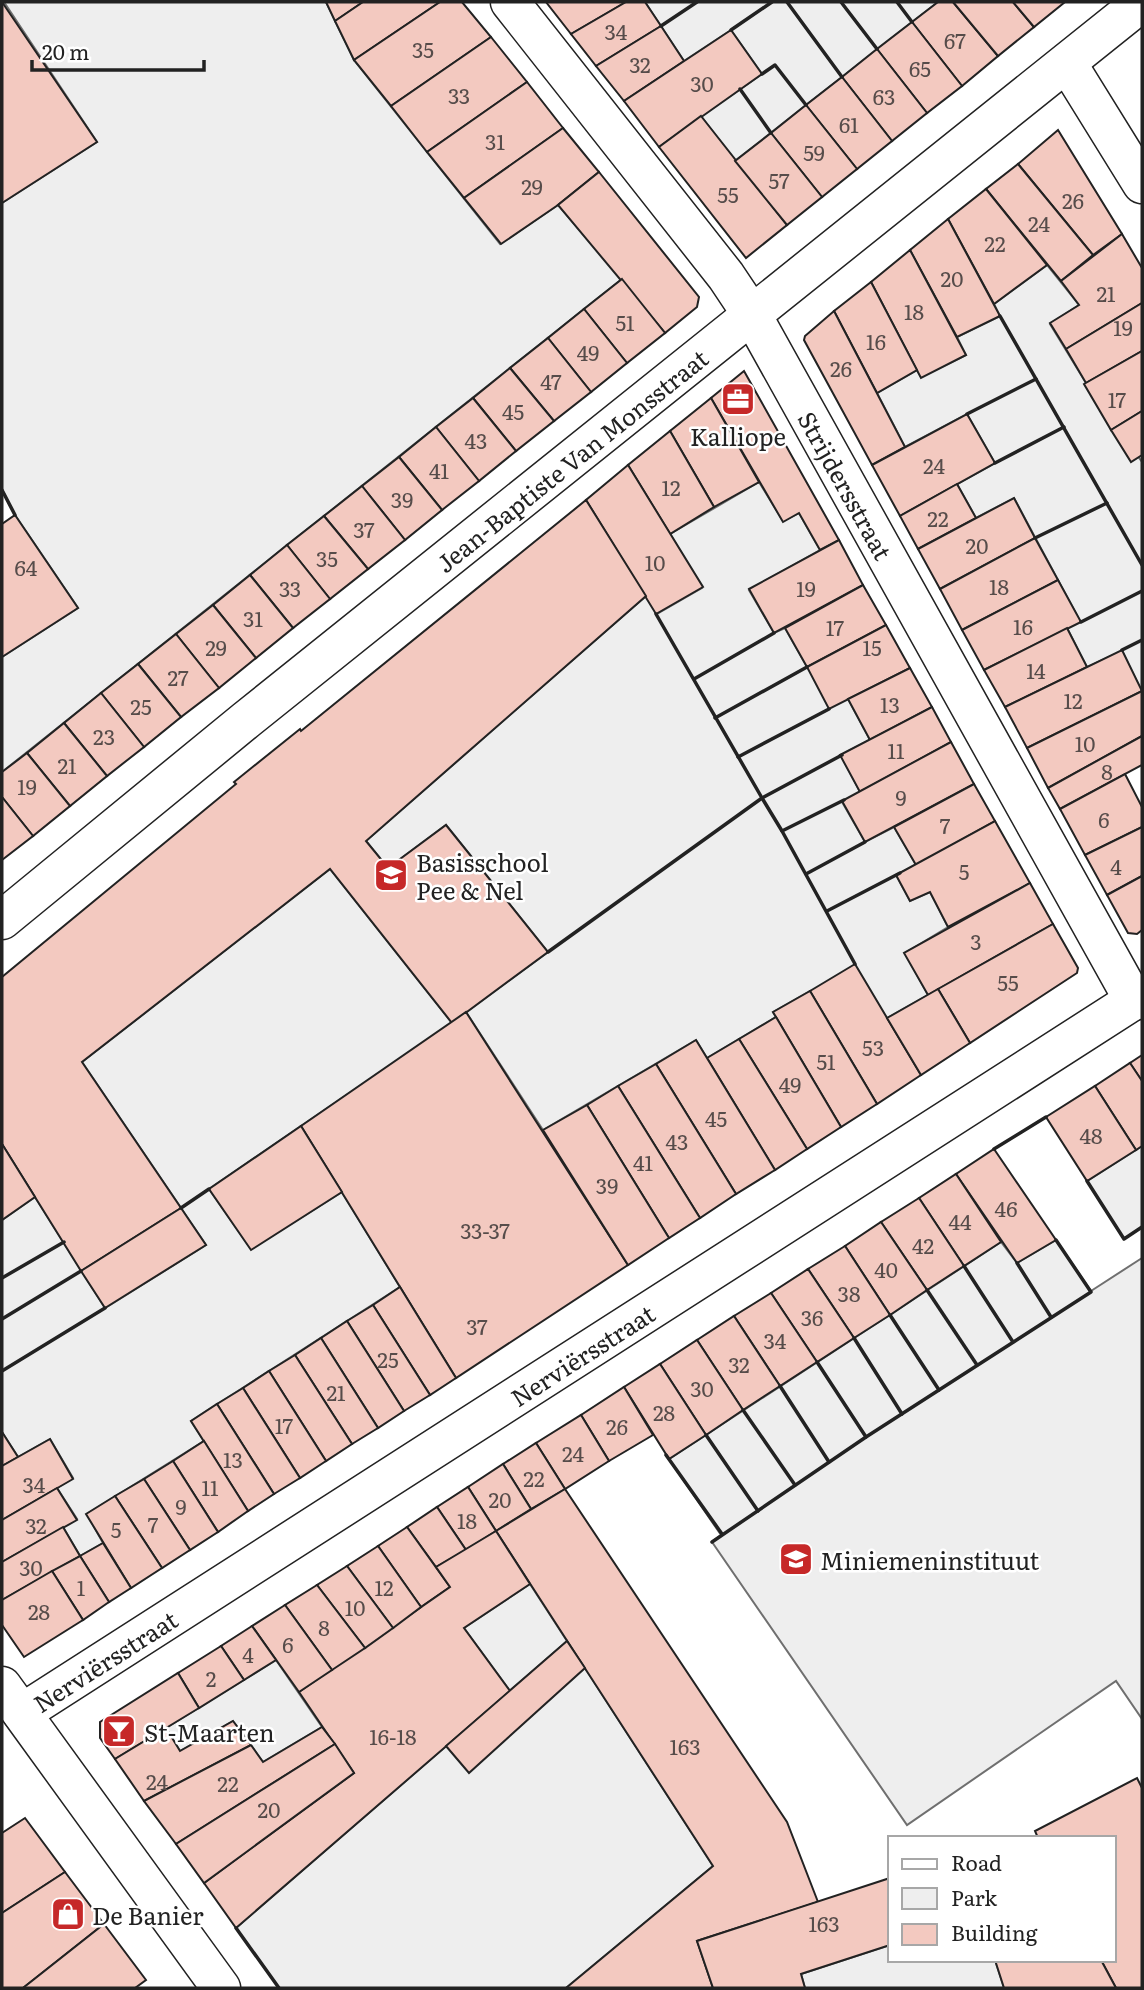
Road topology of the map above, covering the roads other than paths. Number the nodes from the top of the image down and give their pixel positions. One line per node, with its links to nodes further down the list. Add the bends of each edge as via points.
1 (510, 2): 5 (street, Strijdersstraat)
2 (1142, 2): 3 (street, Jean-Baptiste Van Monsstraat)
3 (1067, 63): 4 (street); 5 (street, Jean-Baptiste Van Monsstraat)
4 (1142, 184)
5 (752, 315): 6 (street, Jean-Baptiste Van Monsstraat); 7 (street, Strijdersstraat)
6 (2, 920)
7 (1138, 998): 8 (street, Nerviërsstraat)
8 (12, 1700): 9 (street)
9 (221, 1988)

